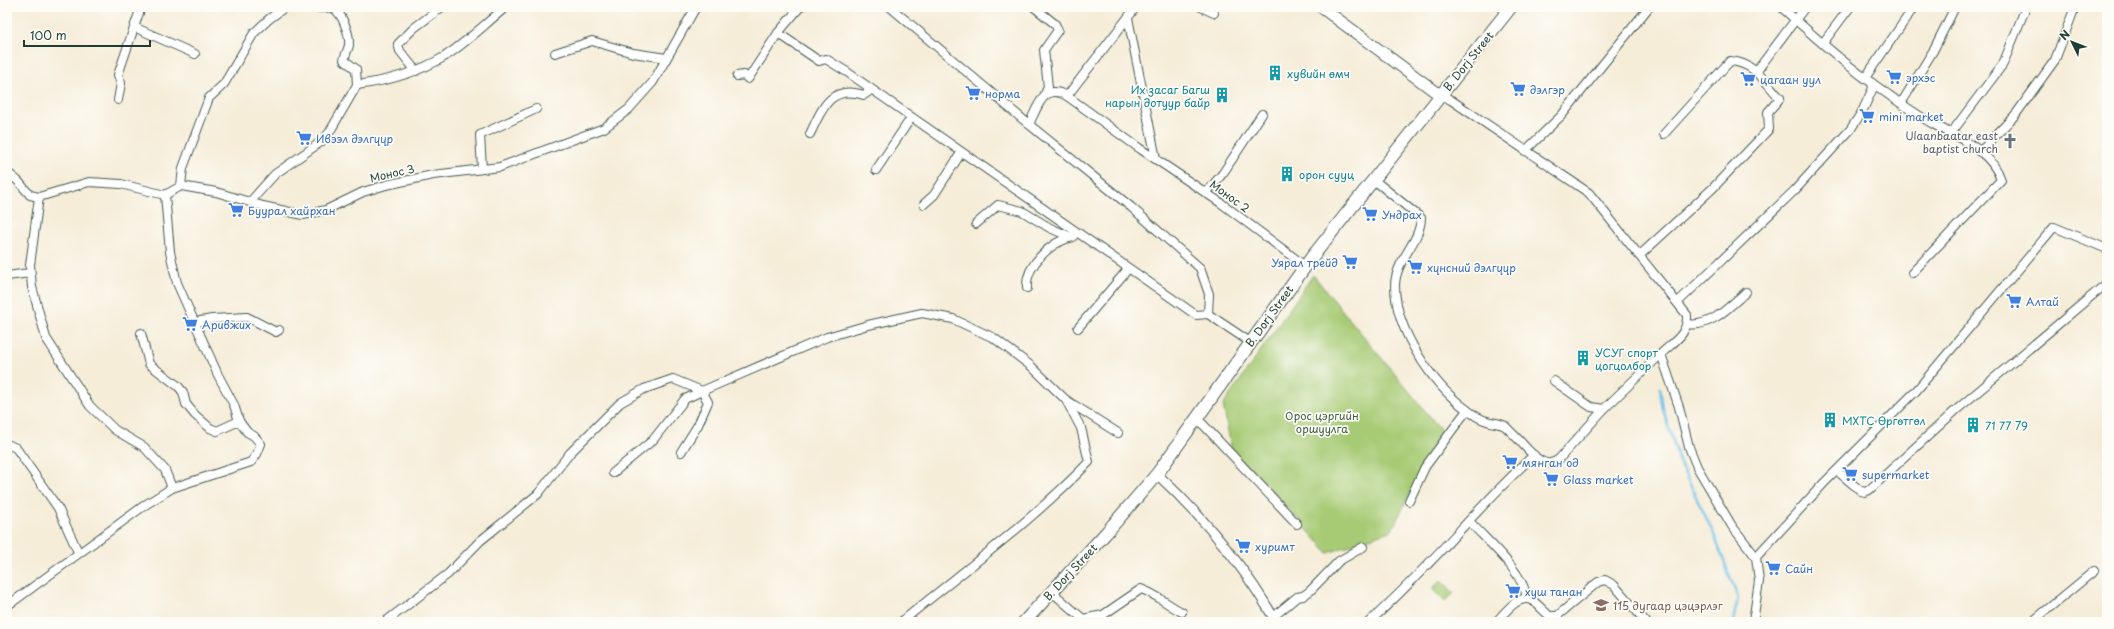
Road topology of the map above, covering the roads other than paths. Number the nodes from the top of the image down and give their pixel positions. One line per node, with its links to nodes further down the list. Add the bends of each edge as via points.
1 (140, 7): 25 (street)
2 (285, 7): 57 (street, via 254,33 224,84 208,98 183,168)
3 (442, 7): 31 (street, via 398,44 400,51)
4 (506, 7): 31 (street, via 445,56)
5 (696, 7): 30 (street, Монос 3)
6 (800, 7): 26 (street)
7 (890, 7): 45 (street)
8 (1034, 7): 38 (street, via 1055,24 1058,30 1044,50 1048,87)
9 (1136, 7): 23 (street)
10 (1201, 7): 22 (street)
11 (1321, 7): 37 (main road)
12 (1511, 7): 37 (main road, B. Dorj Street)
13 (1649, 7): 49 (street, via 1562,115)
14 (1781, 7): 24 (street)
15 (1805, 7): 24 (street)
16 (1850, 7): 27 (street)
17 (1914, 7): 34 (street)
18 (1955, 7): 41 (street, via 1933,52)
19 (2026, 7): 46 (street, via 2003,64)
20 (2075, 7): 50 (street, via 2055,60 2016,114)
21 (318, 8): 35 (street, via 330,7 338,11 349,44 344,60 356,69)
22 (1214, 13)
23 (1128, 18): 39 (street); 52 (street)
24 (1797, 20): 27 (street); 32 (street)
25 (134, 27): 29 (street); 40 (street, via 118,75 121,83)
26 (778, 33): 33 (street, via 748,79 744,75); 36 (street, via 819,61 826,59)
27 (1823, 43): 34 (street)
28 (555, 53): 30 (street, via 592,42 633,53)
29 (195, 54)
30 (666, 58): 53 (street, Монос 3, via 643,95 604,128 500,167)
31 (416, 71): 35 (street)
32 (1756, 72): 48 (street, via 1742,62 1730,61); 66 (street, via 1780,98 1768,112 1769,129 1712,189)
33 (738, 76)
34 (1869, 81): 41 (street); 75 (street, via 1873,88 1850,130 1795,190)
35 (357, 85): 61 (street, via 321,142 276,174)
36 (871, 90): 44 (street); 47 (street, via 864,95 853,91 834,96 825,103)
37 (1440, 95): 49 (street); 56 (main road, B. Dorj Street)
38 (1044, 96): 39 (street, via 1058,91); 45 (street)
39 (1067, 96): 52 (street, Монос 2)
40 (118, 100)
41 (1902, 102): 46 (street, via 1935,125)
42 (536, 109): 53 (street, via 480,135)
43 (1262, 114): 58 (street, via 1223,173)
44 (911, 118): 51 (street); 54 (street)
45 (1029, 124): 76 (street, via 1131,207 1200,268 1209,294)
46 (1952, 132): 50 (street)
47 (810, 134)
48 (1664, 134)
49 (1525, 151): 66 (street, via 1589,193)
50 (1980, 152): 70 (street, via 1998,171 2001,180)
51 (961, 153): 62 (street, via 934,195); 64 (street)
52 (1156, 159): 58 (street, Монос 2)
53 (482, 169): 61 (street, Монос 3, via 433,175 386,185 362,192 326,210 303,215)
54 (876, 170)
55 (7, 172): 60 (street, via 30,195)
56 (1374, 180): 67 (main road, B. Dorj Street); 88 (street, via 1421,218 1421,227 1398,268 1395,285 1397,300 1409,339 1431,374)
57 (180, 186): 59 (street); 61 (street, Монос 3, via 216,192)
58 (1207, 192): 67 (street, Монос 2)
59 (165, 195): 60 (street, via 121,184 89,182); 77 (street, via 170,252 177,283)
60 (39, 198): 69 (street)
61 (250, 202)
62 (924, 204)
63 (976, 224): 64 (street, via 998,205 1022,211 1050,228)
64 (1076, 236): 68 (street); 73 (street, via 1054,243 1043,253 1026,278)
65 (2107, 249): 95 (street, via 2054,227 1916,391)
66 (1640, 255): 75 (street)
67 (1305, 266): 82 (main road, B. Dorj Street)
68 (1128, 269): 76 (street, via 1196,315); 79 (street)
69 (30, 273): 71 (street); 98 (street, via 50,346 72,375 90,406 115,430 144,447 165,470)
70 (1912, 273)
71 (7, 276)
72 (2107, 283): 95 (street, via 1955,411 1869,490 1861,491)
73 (1027, 288)
74 (1746, 292): 78 (street, via 1716,317 1697,326)
75 (1678, 302): 78 (street, via 1687,315)
76 (1208, 314): 82 (street)
77 (195, 322): 80 (street, via 212,318 247,317 276,332); 90 (street)
78 (1687, 324): 83 (street, via 1685,332)
79 (1078, 328)
80 (279, 330)
81 (141, 334): 90 (street, via 150,364 178,386 183,392 186,404 195,415 217,431)
82 (1250, 342): 89 (main road, B. Dorj Street)
83 (1661, 354): 87 (street); 104 (street, via 1695,462 1732,526)
84 (1554, 381): 87 (street, via 1591,407)
85 (702, 391): 86 (street, via 827,337 922,313 953,319 994,338 1031,366); 93 (street, via 708,402 698,425); 96 (street, via 685,399 652,440); 111 (street, via 672,380 644,389 620,403 570,453 538,494 480,541 448,574)
86 (1066, 400): 91 (street); 112 (street, via 1081,428 1089,462 1020,526)
87 (1604, 409): 94 (street, via 1555,462 1546,463)
88 (1467, 410): 94 (street, via 1487,421 1504,425); 99 (street, via 1425,467)
89 (1197, 418): 97 (main road, B. Dorj Street); 101 (street)
90 (239, 421): 98 (street, via 261,444 251,462)
91 (1118, 433)
92 (7, 444): 103 (street, via 16,448 58,508)
93 (681, 452)
94 (1534, 455): 100 (street, via 1501,486)
95 (1837, 471): 104 (street)
96 (613, 473)
97 (1157, 474): 106 (main road, B. Dorj Street); 110 (street, via 1201,519 1235,560)
98 (172, 488): 103 (street)
99 (1409, 501)
100 (1470, 522): 107 (street, via 1516,574 1526,589); 114 (street)
101 (1297, 524)
102 (1363, 547): 110 (street, via 1340,561 1304,596 1297,597)
103 (78, 552): 108 (street)
104 (1756, 557): 117 (street, via 1759,581)
105 (2094, 571): 118 (street)
106 (1052, 592): 109 (street, via 1083,619 1103,615 1141,589); 113 (main road, B. Dorj Street)
107 (1528, 599): 115 (street, via 1517,602); 116 (street, via 1549,615 1556,616 1598,582 1605,580 1614,585)
108 (7, 606)
109 (1182, 612)
110 (1275, 619)
111 (385, 622)
112 (901, 622)
113 (1024, 622)
114 (1369, 622)
115 (1496, 622)
116 (1646, 622)
117 (1753, 622)
118 (2032, 622)

